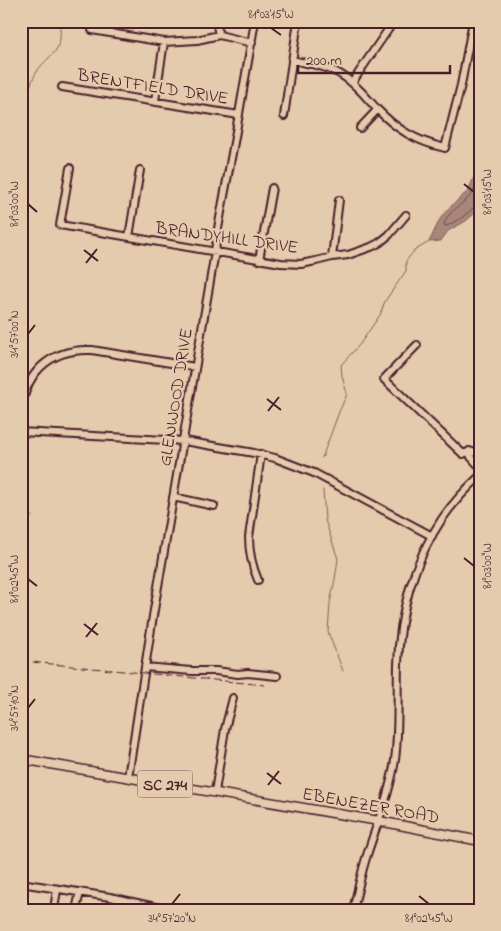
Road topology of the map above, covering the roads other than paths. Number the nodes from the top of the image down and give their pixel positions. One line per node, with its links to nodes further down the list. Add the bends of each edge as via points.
1 (216, 21): 7 (street)
2 (255, 21): 9 (street, GLENWOOD DRIVE)
3 (298, 21): 10 (street)
4 (472, 21): 14 (street, via 461,85 445,148 406,134)
5 (393, 22): 11 (street)
6 (92, 30): 8 (street)
7 (219, 35): 8 (street); 9 (street)
8 (164, 42): 13 (street)
9 (252, 43): 15 (street, GLENWOOD DRIVE)
10 (292, 60): 11 (street, via 332,70); 16 (street)
11 (352, 83): 14 (street)
12 (62, 87): 13 (street, BRENTFIELD DRIVE)
13 (155, 101): 15 (street, BRENTFIELD DRIVE)
14 (377, 110): 17 (street)
15 (239, 115): 24 (street, GLENWOOD DRIVE)
16 (284, 116)
17 (360, 128)
18 (70, 168): 23 (street, BRANDYHILL DRIVE, via 60,225)
19 (140, 170): 23 (street)
20 (272, 188): 26 (street)
21 (339, 200): 25 (street)
22 (406, 215): 25 (street, BRANDYHILL DRIVE, via 379,243 348,255)
23 (129, 237): 24 (street, BRANDYHILL DRIVE)
24 (215, 252): 26 (street, BRANDYHILL DRIVE); 28 (street, GLENWOOD DRIVE)
25 (332, 257): 26 (street, BRANDYHILL DRIVE, via 301,264)
26 (259, 260)
27 (417, 345): 32 (street, via 384,379 463,454)
28 (195, 367): 29 (street, via 92,350 64,353 49,360 35,373 23,397); 31 (street, GLENWOOD DRIVE)
29 (21, 416)
30 (21, 432): 31 (street)
31 (184, 441): 33 (street); 37 (street, GLENWOOD DRIVE)
32 (469, 451): 34 (street); 35 (street)
33 (261, 454): 39 (street, via 314,473); 40 (street, via 249,537 252,565)
34 (480, 456)
35 (480, 467)
36 (480, 476): 39 (street, via 442,519)
37 (173, 497): 38 (street); 41 (street, GLENWOOD DRIVE)
38 (214, 506)
39 (432, 536): 47 (street, via 413,576 403,612 398,646 398,728 391,778)
40 (258, 580)
41 (145, 667): 42 (street); 45 (street, GLENWOOD DRIVE)
42 (276, 676)
43 (233, 698): 46 (street)
44 (21, 758): 45 (main road, EBENEZER ROAD / SC 274)
45 (128, 778): 46 (main road, EBENEZER ROAD / SC 274)
46 (215, 792): 47 (main road, EBENEZER ROAD / SC 274)
47 (379, 821): 48 (main road, EBENEZER ROAD / SC 274); 56 (street, via 366,856)
48 (480, 841)
49 (21, 884): 50 (street)
50 (57, 889): 51 (street); 53 (street)
51 (80, 892): 52 (street); 54 (street)
52 (155, 908): 55 (street)
53 (54, 910)
54 (76, 910)
55 (169, 910)
56 (353, 910)

